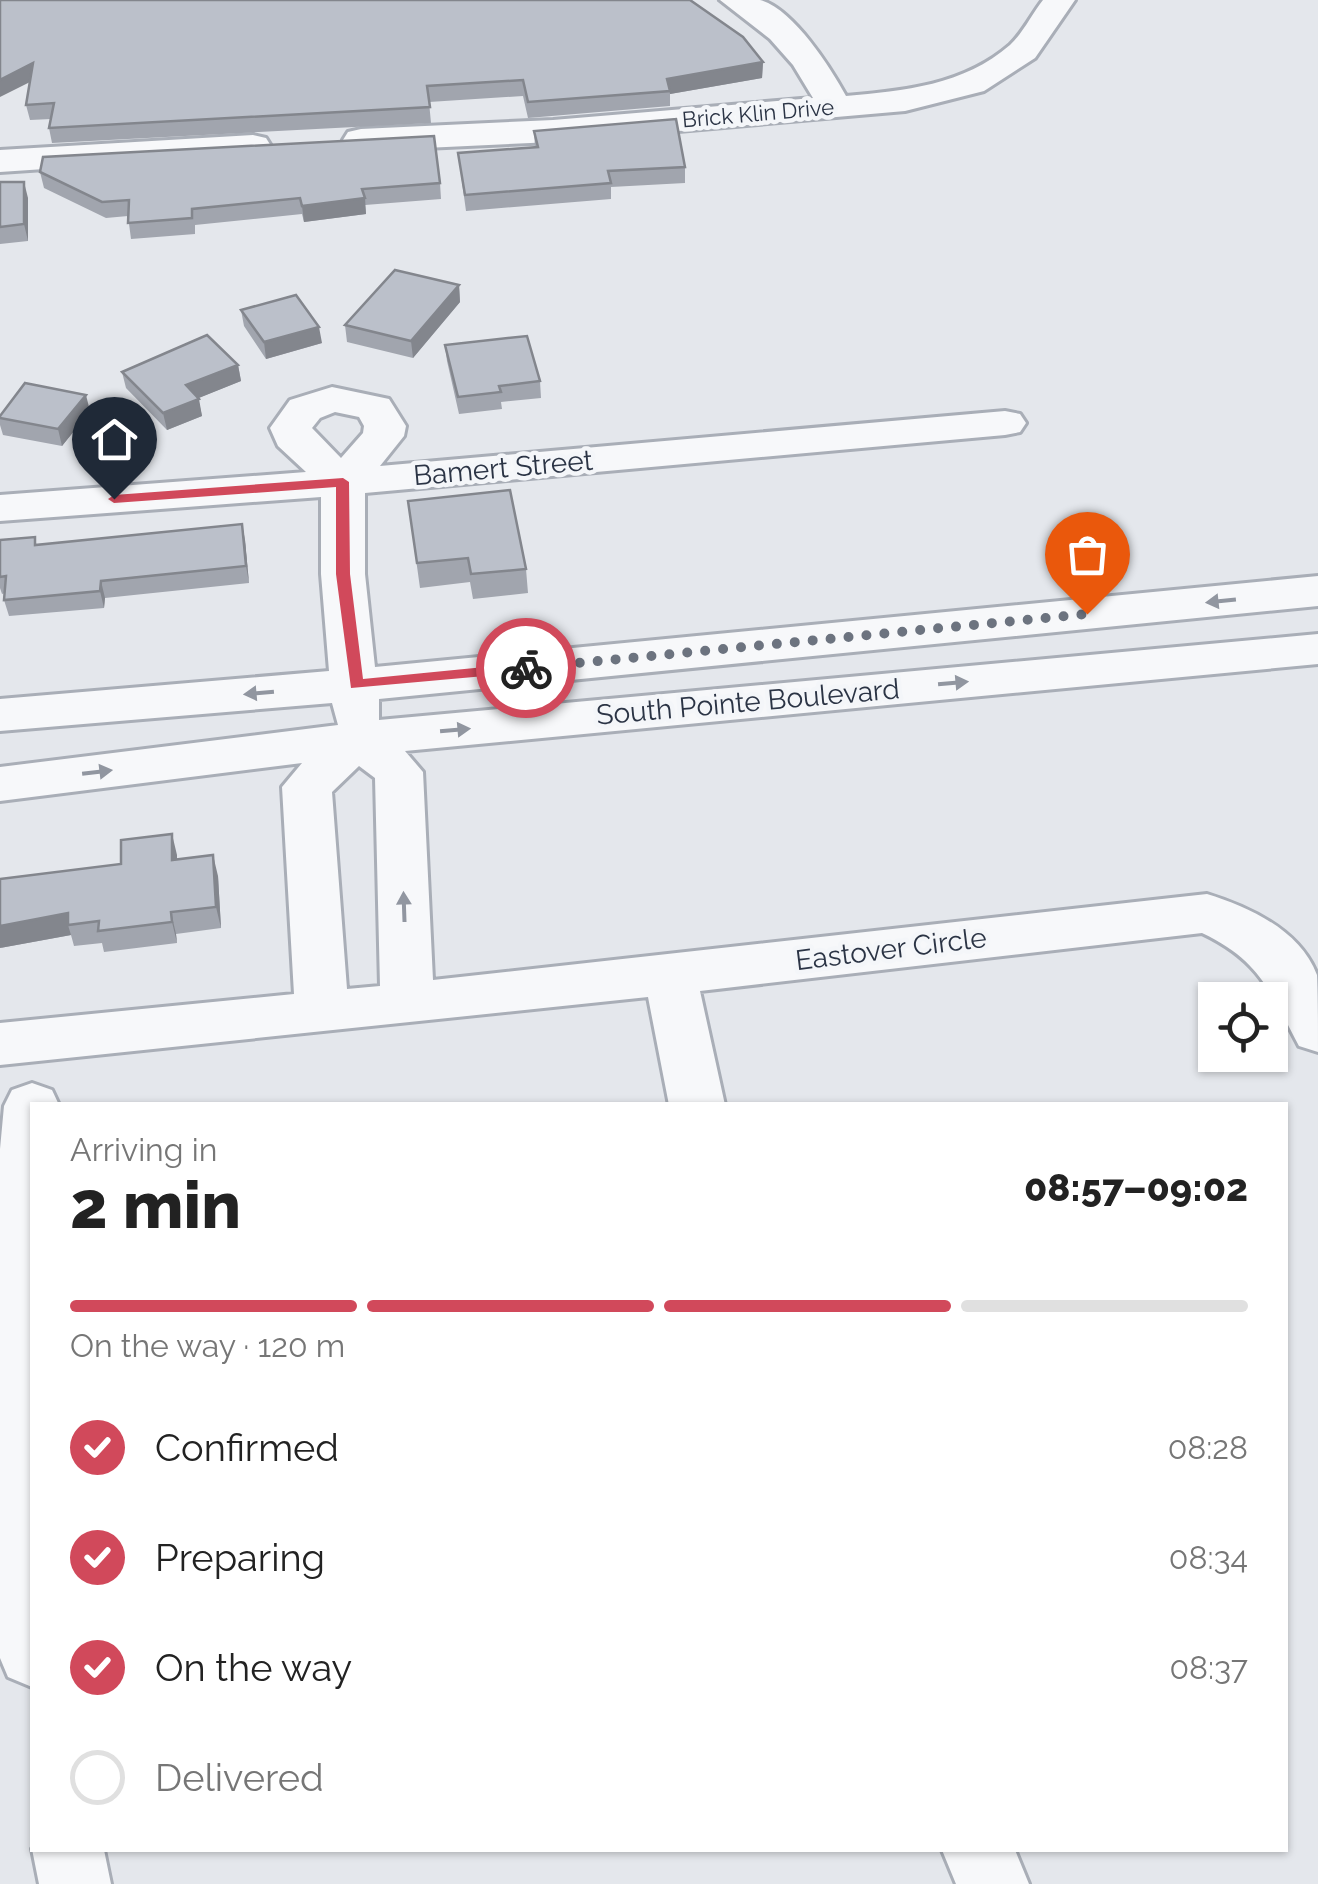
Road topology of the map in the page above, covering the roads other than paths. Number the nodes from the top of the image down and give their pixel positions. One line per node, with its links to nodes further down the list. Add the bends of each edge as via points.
1 (736, 0): 3 (street, via 765,14 808,58)
2 (1059, 0): 3 (street, Brick Klin Drive, via 1023,51 972,84 904,101)
3 (835, 107): 4 (street, Brick Klin Drive)
4 (320, 142)
5 (281, 144): 6 (street)
6 (0, 161)
7 (1004, 422): 8 (street, Bamert Street)
8 (343, 482): 9 (street, Bamert Street); 12 (street, via 343,574)
9 (0, 508)
10 (1318, 591): 12 (street, South Pointe Boulevard, one-way to 12)
11 (1318, 648): 14 (street, South Pointe Boulevard, one-way to 11)
12 (356, 685): 13 (street, South Pointe Boulevard, one-way to 13); 14 (street)
13 (0, 715)
14 (358, 739): 15 (street, South Pointe Boulevard, one-way to 14); 17 (street, one-way to 14, via 400,772); 18 (street, via 306,787)
15 (0, 784)
16 (670, 974): 17 (street, Eastover Circle); 19 (street, Eastover Circle, via 1207,913 1255,934 1288,968); 22 (street)
17 (407, 1004): 18 (street, Eastover Circle)
18 (322, 1013): 20 (street, Eastover Circle)
19 (1318, 1032)
20 (18, 1043): 21 (street)
21 (31, 1102)
22 (696, 1102)
23 (30, 1129): 24 (street, via 4,1445)
24 (30, 1639)
25 (68, 1852): 27 (street)
26 (979, 1852): 28 (street)
27 (75, 1884)
28 (994, 1884)

